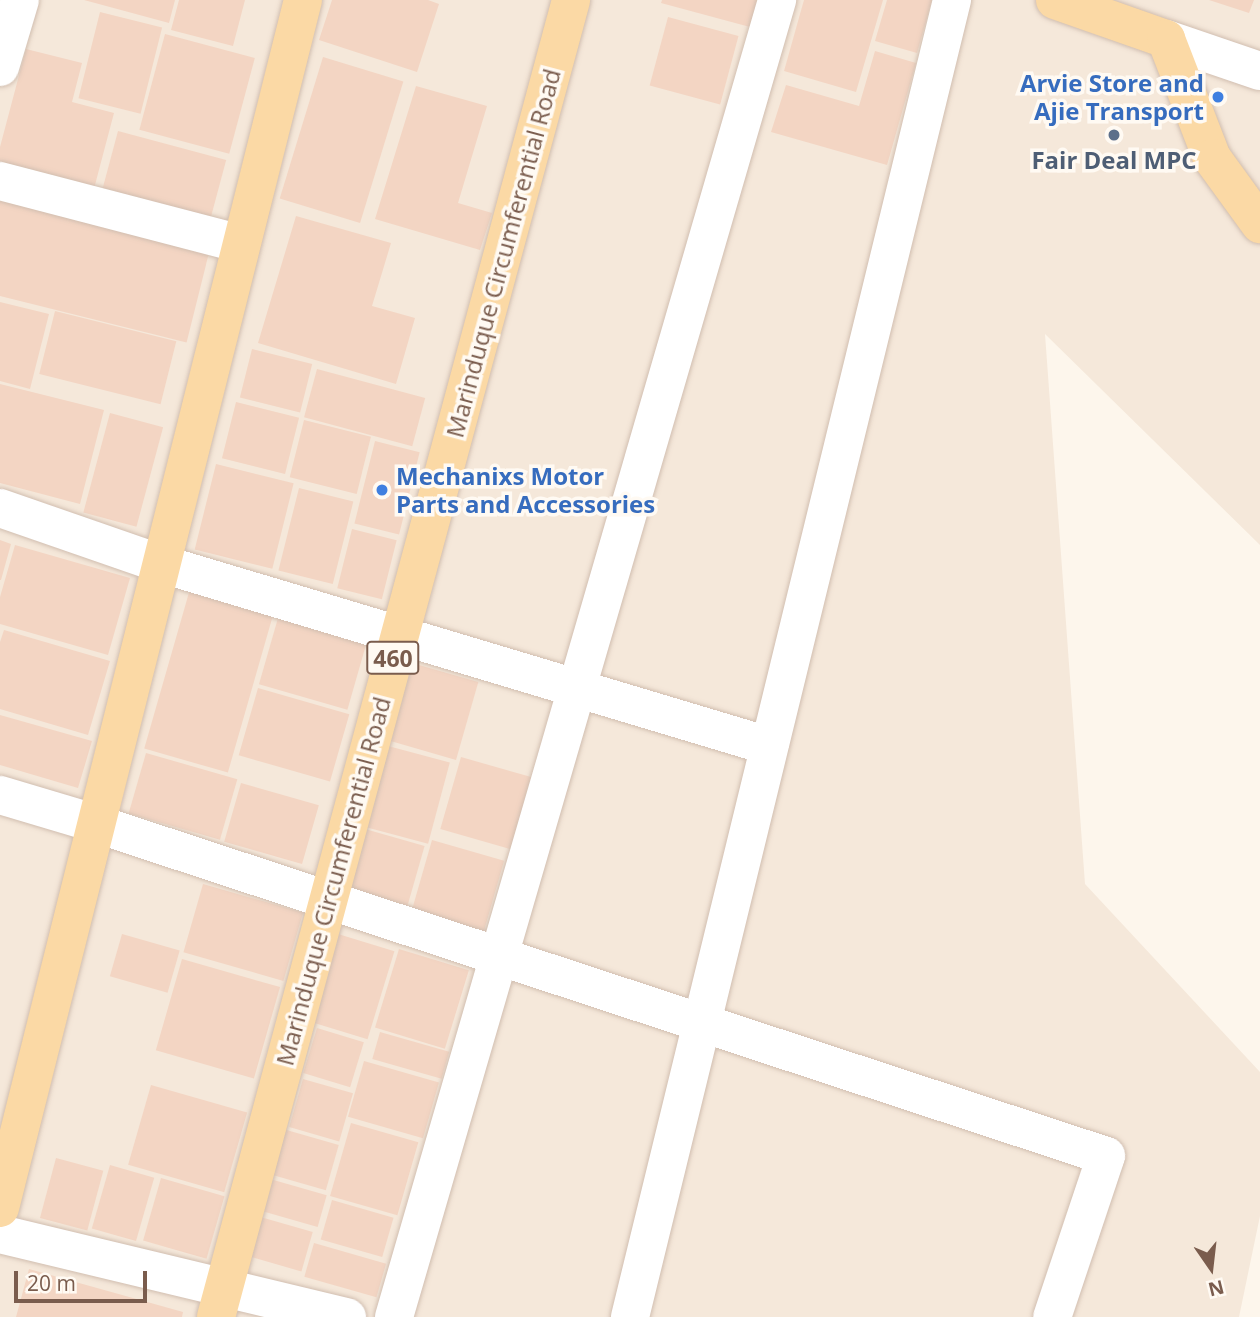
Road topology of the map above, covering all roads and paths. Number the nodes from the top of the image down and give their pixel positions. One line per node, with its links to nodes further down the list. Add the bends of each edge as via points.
1 (20, 0): 8 (street)
2 (303, 0): 12 (main road)
3 (571, 0): 15 (main road, Marinduque Circumferential Road / 460)
4 (777, 0): 16 (street)
5 (952, 0): 17 (street)
6 (1055, 0): 7 (main road)
7 (1166, 40): 9 (street); 11 (main road, via 1212,158)
8 (0, 67)
9 (1260, 71)
10 (0, 181): 12 (street)
11 (1260, 224)
12 (241, 244): 14 (main road)
13 (0, 508): 14 (street)
14 (162, 564): 15 (street); 19 (main road)
15 (399, 635): 16 (street); 20 (main road, Marinduque Circumferential Road / 460)
16 (576, 688): 17 (street); 21 (street)
17 (769, 746): 22 (street)
18 (0, 795): 19 (street)
19 (97, 824): 20 (street); 23 (main road)
20 (328, 900): 21 (street); 25 (main road, Marinduque Circumferential Road / 460)
21 (499, 956): 22 (street); 27 (street)
22 (702, 1022): 28 (street); 29 (street, via 1106,1156)
23 (0, 1208)
24 (0, 1234): 25 (street)
25 (220, 1302): 26 (street)
26 (346, 1317)
27 (394, 1317)
28 (630, 1317)
29 (1052, 1317)

